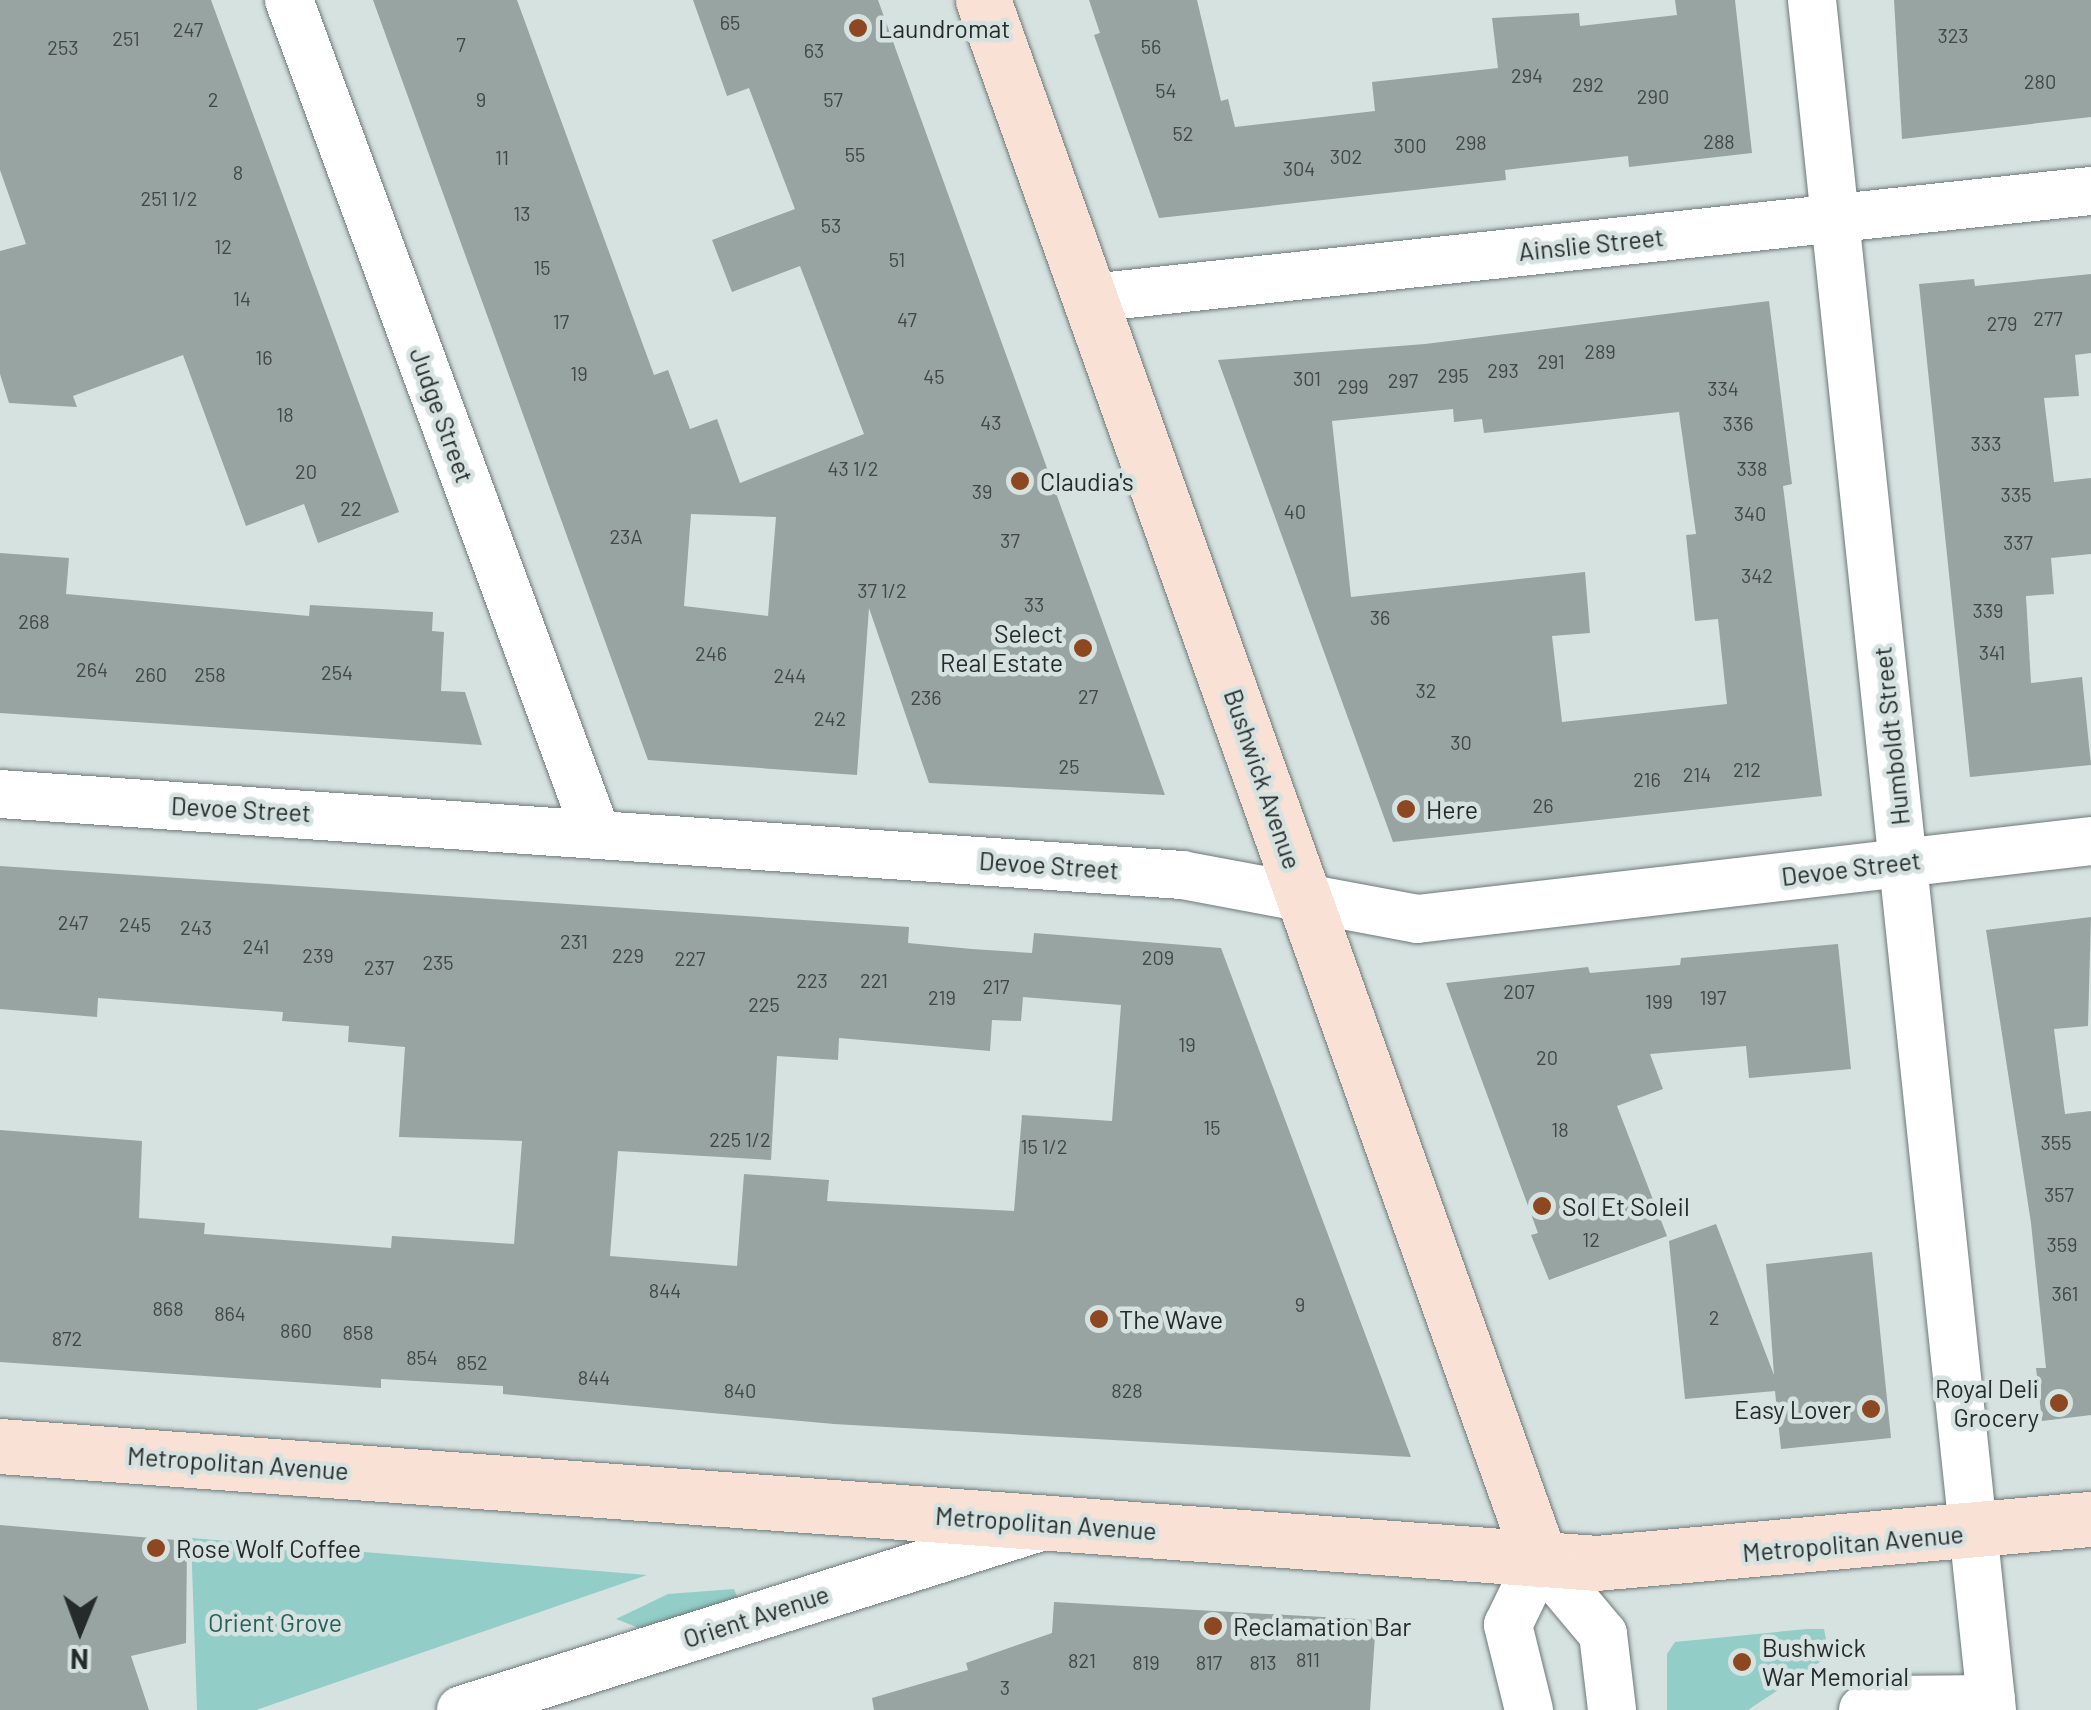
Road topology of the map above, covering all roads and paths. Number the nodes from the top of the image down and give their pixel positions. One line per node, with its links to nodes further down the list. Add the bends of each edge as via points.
1 (289, 0): 8 (street, Judge Street)
2 (983, 0): 6 (main road, Bushwick Avenue)
3 (1812, 0): 5 (street, Humboldt Street)
4 (2091, 191): 5 (street, Ainslie Street)
5 (1835, 218): 6 (street, Ainslie Street); 10 (street, Humboldt Street)
6 (1091, 298): 11 (main road, Bushwick Avenue)
7 (0, 794): 8 (street, Devoe Street)
8 (595, 830): 11 (street, Devoe Street, via 1182,875)
9 (2091, 841): 10 (street, Devoe Street)
10 (1904, 861): 11 (street, Devoe Street, via 1417,918); 15 (street, Humboldt Street)
11 (1304, 897): 16 (main road, Bushwick Avenue)
12 (0, 1446): 14 (main road, Metropolitan Avenue)
13 (2091, 1519): 15 (main road, Metropolitan Avenue)
14 (1052, 1524): 16 (main road, Metropolitan Avenue); 18 (street, Orient Avenue)
15 (1976, 1532): 16 (main road, Metropolitan Avenue, via 1634,1564); 17 (street, Humboldt Street)
16 (1540, 1559): 19 (street, via 1508,1625); 20 (street, via 1603,1634)
17 (1991, 1704): 21 (street, via 1890,1700)
18 (461, 1710)
19 (1529, 1710)
20 (1612, 1710)
21 (1863, 1710)

